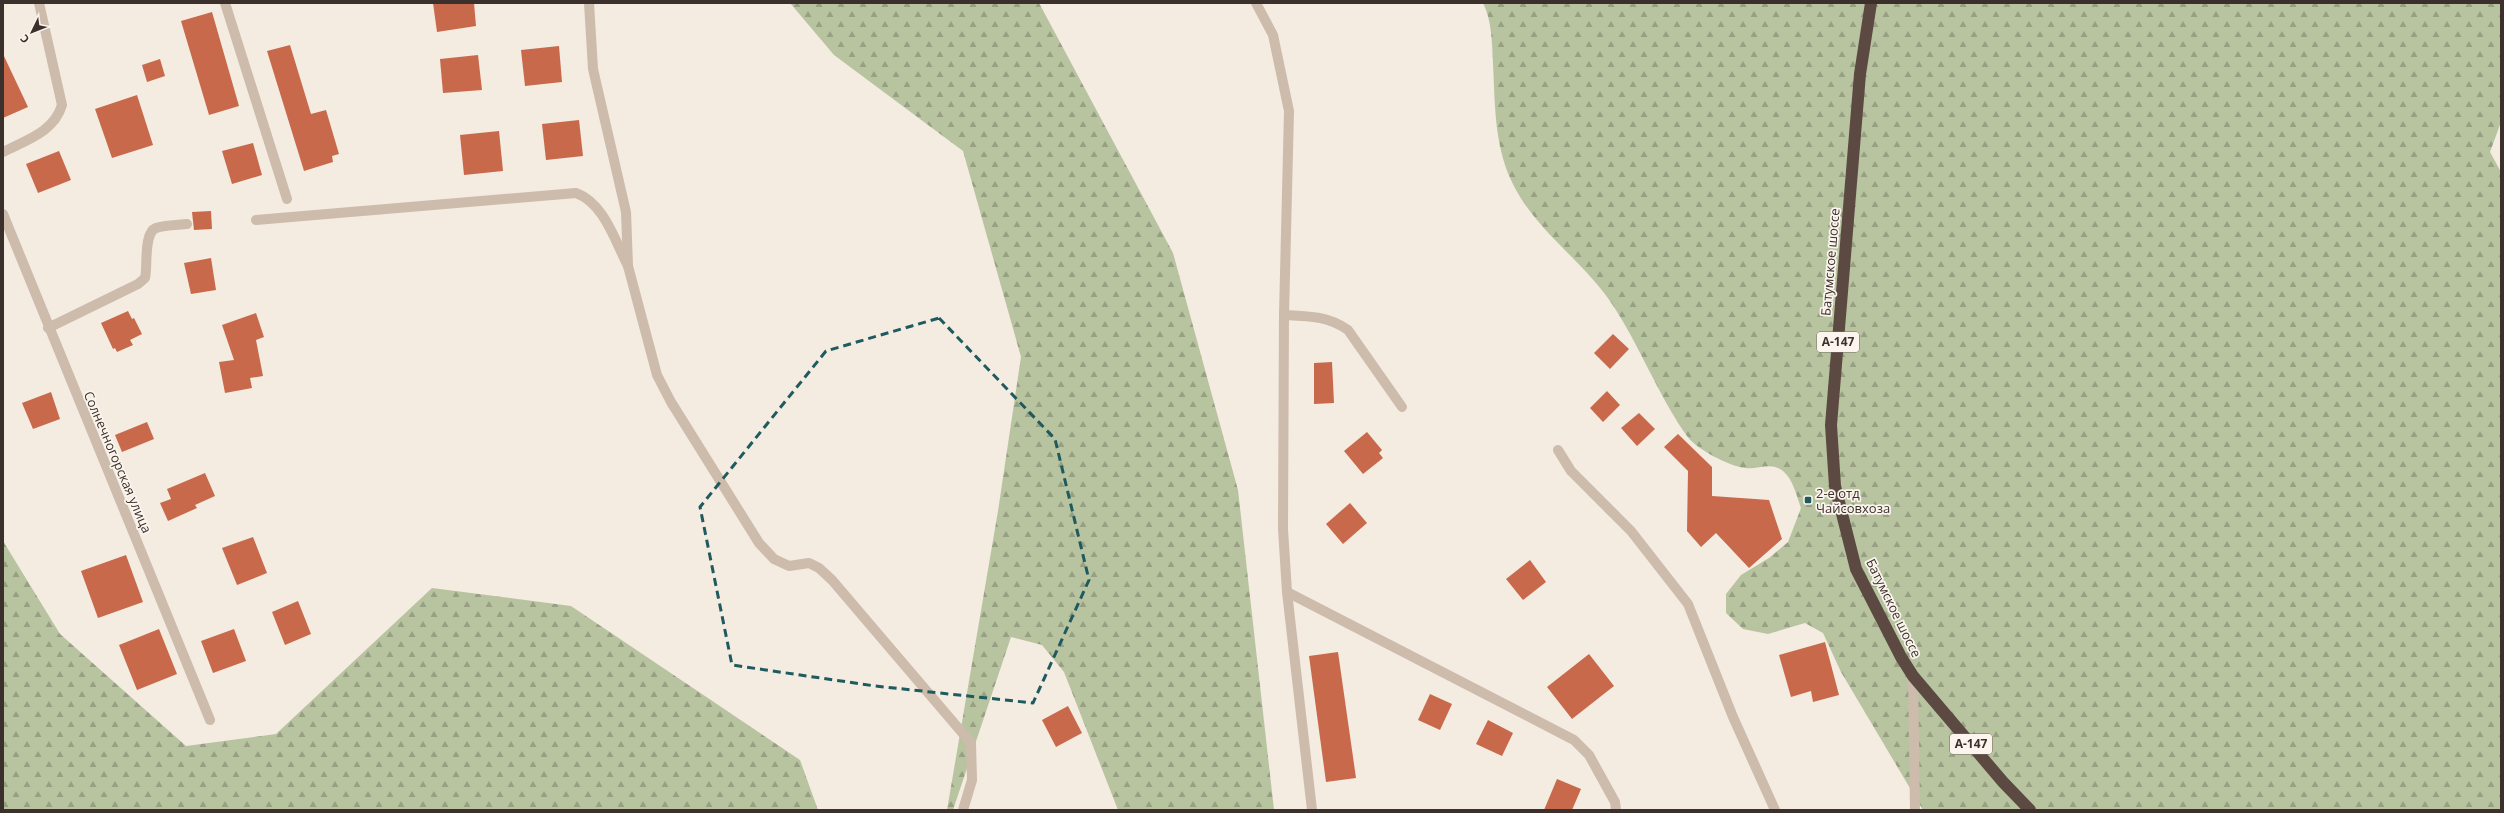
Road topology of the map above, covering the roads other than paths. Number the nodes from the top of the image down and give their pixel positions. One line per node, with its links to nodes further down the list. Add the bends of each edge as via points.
1 (39, 3): 6 (street, via 62,105 58,117 49,127)
2 (225, 3): 7 (street)
3 (589, 3): 11 (street, via 593,69 626,212)
4 (1256, 3): 12 (street, via 1273,35 1289,111)
5 (1871, 3): 17 (highway, Батумское шоссе / А-147, via 1860,74 1831,425 1836,486 1856,569)
6 (3, 152)
7 (287, 199)
8 (3, 214): 13 (street, Солнечногорская улица)
9 (256, 220): 11 (street, via 576,193 596,205)
10 (187, 224): 13 (street, via 155,228 150,233 147,242 148,268 145,278 138,284)
11 (628, 266): 19 (street, via 657,375 671,402 759,542 774,559 789,566 809,563 832,580 971,743 972,780)
12 (1284, 315): 14 (street, via 1322,317 1348,330); 16 (street, via 1282,529)
13 (48, 328): 18 (street, Солнечногорская улица)
14 (1402, 407)
15 (1558, 450): 22 (street, via 1571,471 1631,531 1688,604 1733,717)
16 (1287, 592): 20 (street); 21 (street, via 1574,740 1589,755 1615,802)
17 (1913, 676): 23 (street, Батумское шоссе); 24 (highway, Батумское шоссе / А-147)
18 (210, 720)
19 (963, 810)
20 (1312, 810)
21 (1616, 810)
22 (1775, 810)
23 (1915, 810)
24 (2030, 810)

